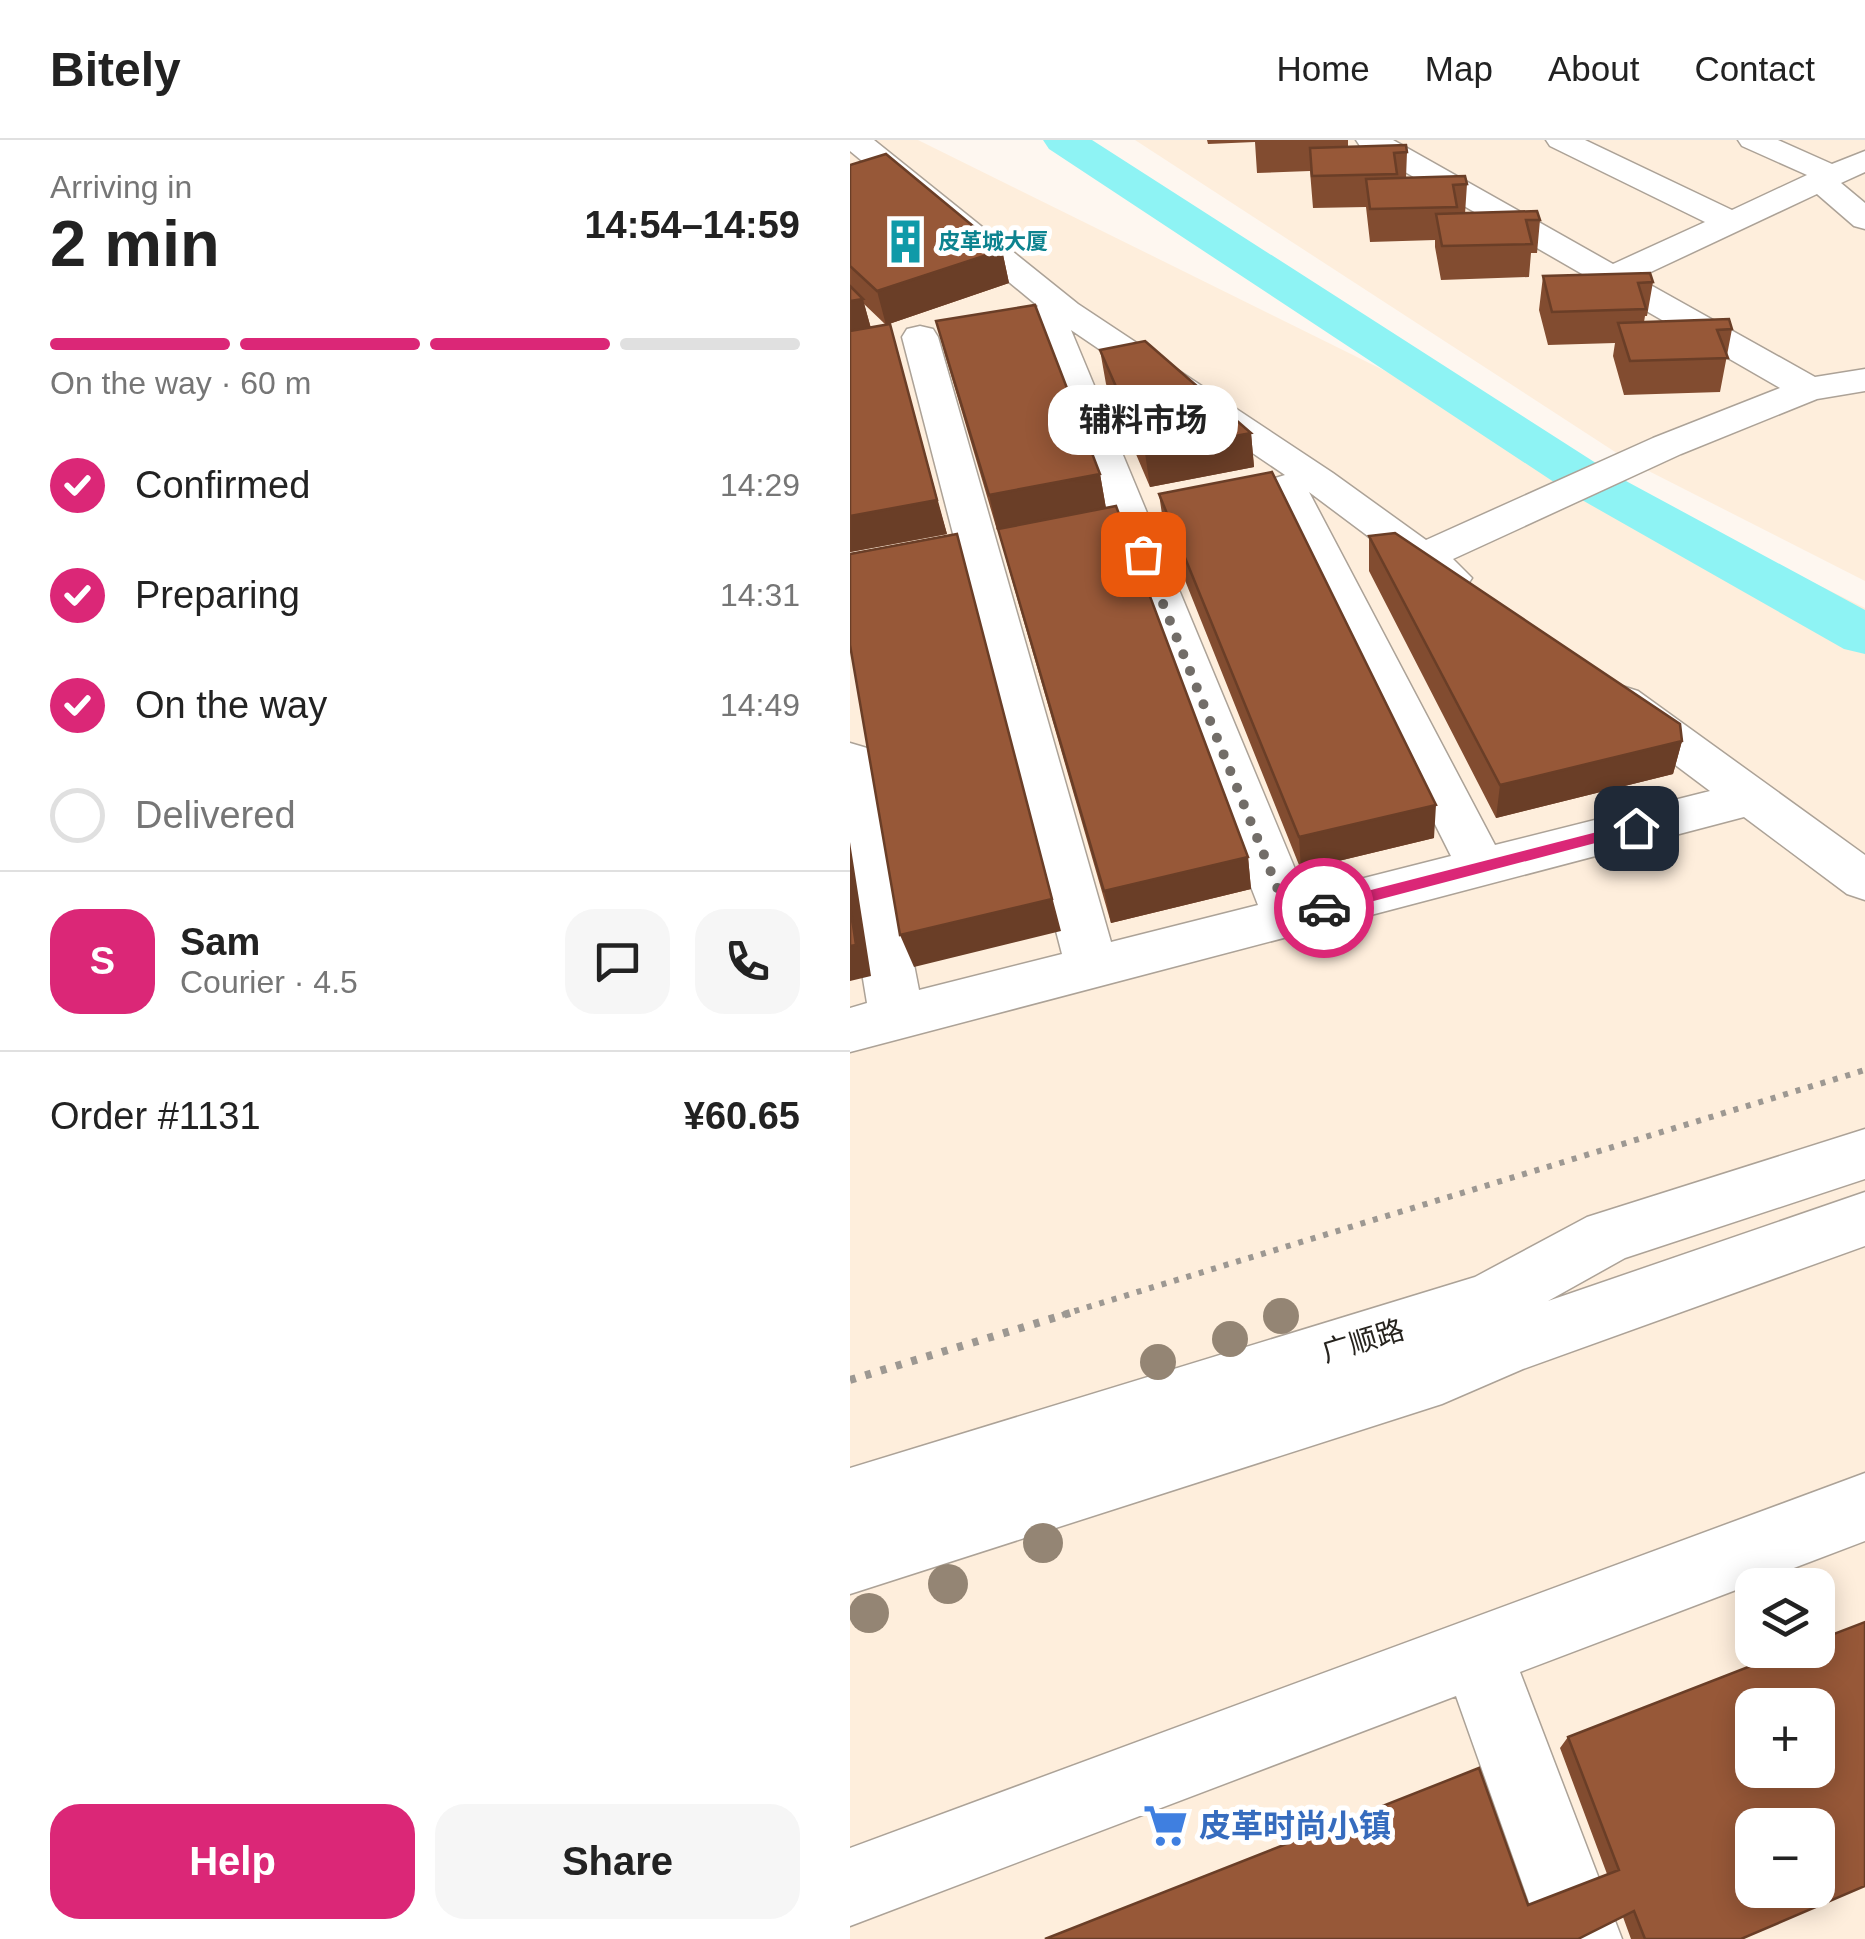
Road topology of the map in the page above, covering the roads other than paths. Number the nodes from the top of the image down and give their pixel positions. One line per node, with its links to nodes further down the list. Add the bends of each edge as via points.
1 (855, 140): 10 (main road)
2 (1371, 140): 9 (main road)
3 (1561, 140): 8 (main road)
4 (1753, 140): 6 (main road)
5 (1865, 160): 6 (main road)
6 (1826, 178): 7 (main road); 8 (main road)
7 (1865, 219)
8 (1732, 222): 9 (main road)
9 (1612, 277): 13 (main road)
10 (1041, 315): 14 (main road); 22 (main road)
11 (920, 337): 23 (main road)
12 (1865, 380): 13 (main road)
13 (1809, 389): 15 (main road)
14 (1286, 487): 15 (main road); 20 (main road)
15 (1423, 556): 16 (main road)
16 (1486, 602)
17 (1595, 683): 19 (main road)
18 (850, 760): 24 (main road)
19 (1751, 798): 20 (main road); 21 (main road)
20 (1482, 868): 22 (main road)
21 (1865, 881)
22 (1289, 917): 23 (main road)
23 (1092, 968): 24 (main road)
24 (874, 1024)
25 (1865, 1154): 27 (main road, 广顺路, via 1608,1236 1490,1301)
26 (1865, 1220): 29 (main road, 广顺路, via 1442,1373)
27 (850, 1502)
28 (1865, 1506): 30 (main road)
29 (850, 1559)
30 (1476, 1652): 31 (main road); 32 (main road)
31 (850, 1887)
32 (1582, 1939)

